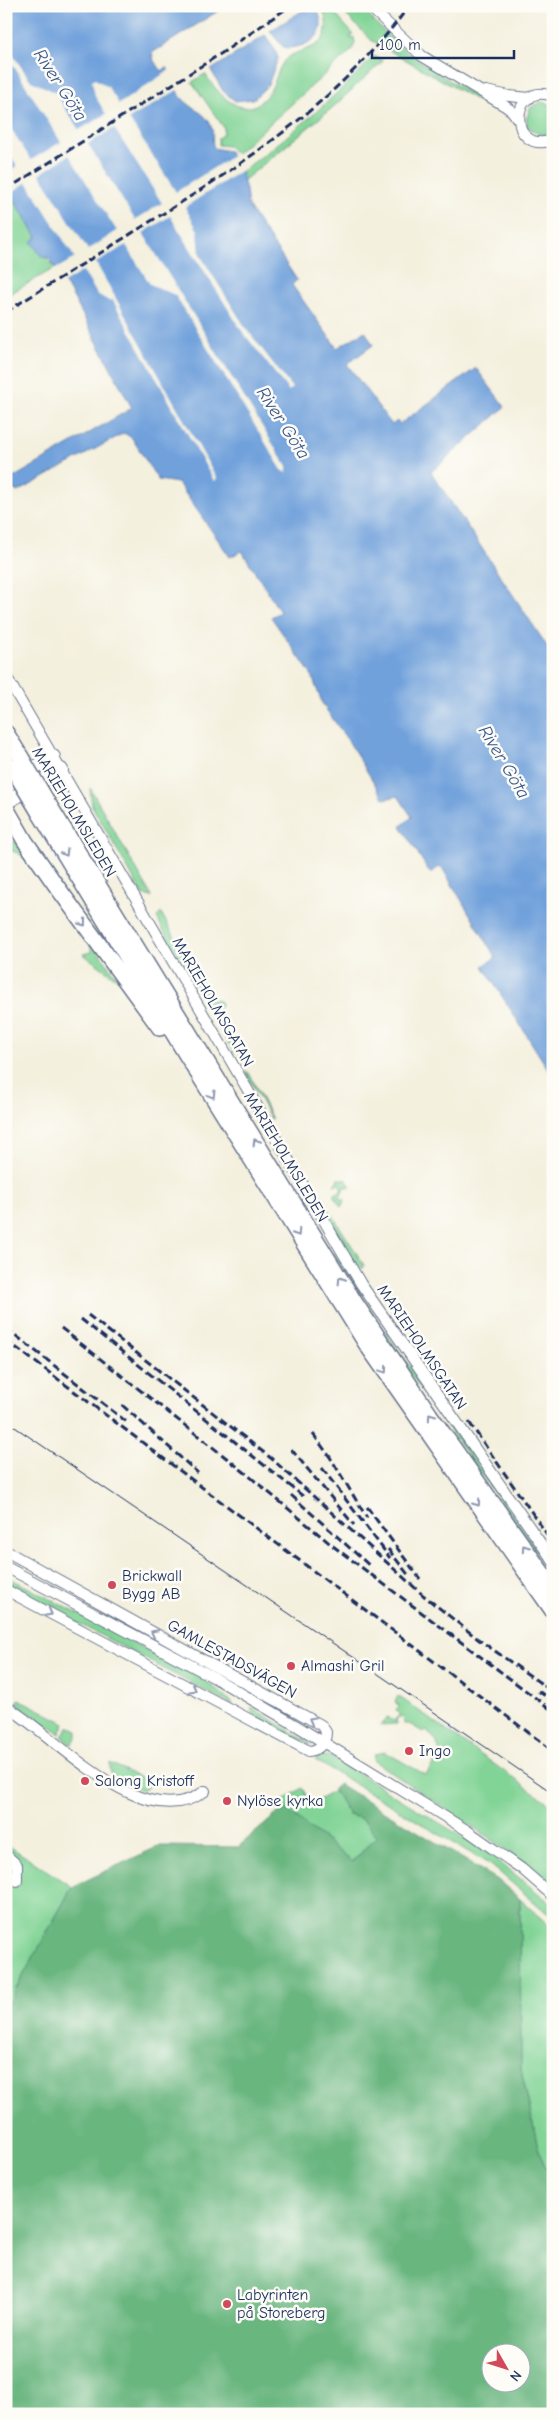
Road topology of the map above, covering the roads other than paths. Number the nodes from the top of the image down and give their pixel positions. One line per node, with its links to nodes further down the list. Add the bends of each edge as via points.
1 (369, 6): 2 (street, via 422,56)
2 (475, 88): 4 (street); 5 (street, via 508,108)
3 (553, 96): 4 (street, via 542,94)
4 (530, 98): 5 (street, via 521,108)
5 (519, 121): 6 (street, via 529,138 540,142)
6 (553, 140)
7 (6, 676): 9 (street, MARIEHOLMSGATAN)
8 (6, 733): 10 (highway, MARIEHOLMSLEDEN)
9 (54, 757): 11 (street, MARIEHOLMSGATAN); 12 (main road)
10 (14, 761): 15 (highway, MARIEHOLMSLEDEN, bridge)
11 (61, 770): 13 (main road); 20 (street, MARIEHOLMSGATAN, via 360,1284)
12 (6, 785)
13 (6, 802)
14 (6, 808): 17 (highway)
15 (44, 809): 18 (highway, MARIEHOLMSLEDEN, one-way to 18); 22 (highway, MARIEHOLMSLEDEN, one-way to 15, via 355,1303)
16 (6, 830): 17 (highway)
17 (25, 841): 18 (highway, one-way to 18, via 159,1027)
18 (186, 1054): 24 (highway, MARIEHOLMSLEDEN, one-way to 24, via 367,1345)
19 (6, 1551): 28 (street, GAMLESTADSVÄGEN, one-way to 19, via 326,1732 321,1725)
20 (553, 1561)
21 (6, 1567): 25 (street, GAMLESTADSVÄGEN)
22 (553, 1588)
23 (6, 1590): 27 (street, one-way to 27)
24 (553, 1610)
25 (242, 1694): 27 (street); 28 (street, GAMLESTADSVÄGEN)
26 (6, 1706): 29 (street, via 99,1776 127,1792 170,1802 191,1799)
27 (249, 1719): 28 (street, via 309,1751 318,1749)
28 (324, 1742): 32 (street, GAMLESTADSVÄGEN, via 488,1845)
29 (205, 1791)
30 (6, 1855): 31 (street, via 17,1865)
31 (16, 1881)
32 (553, 1896)

